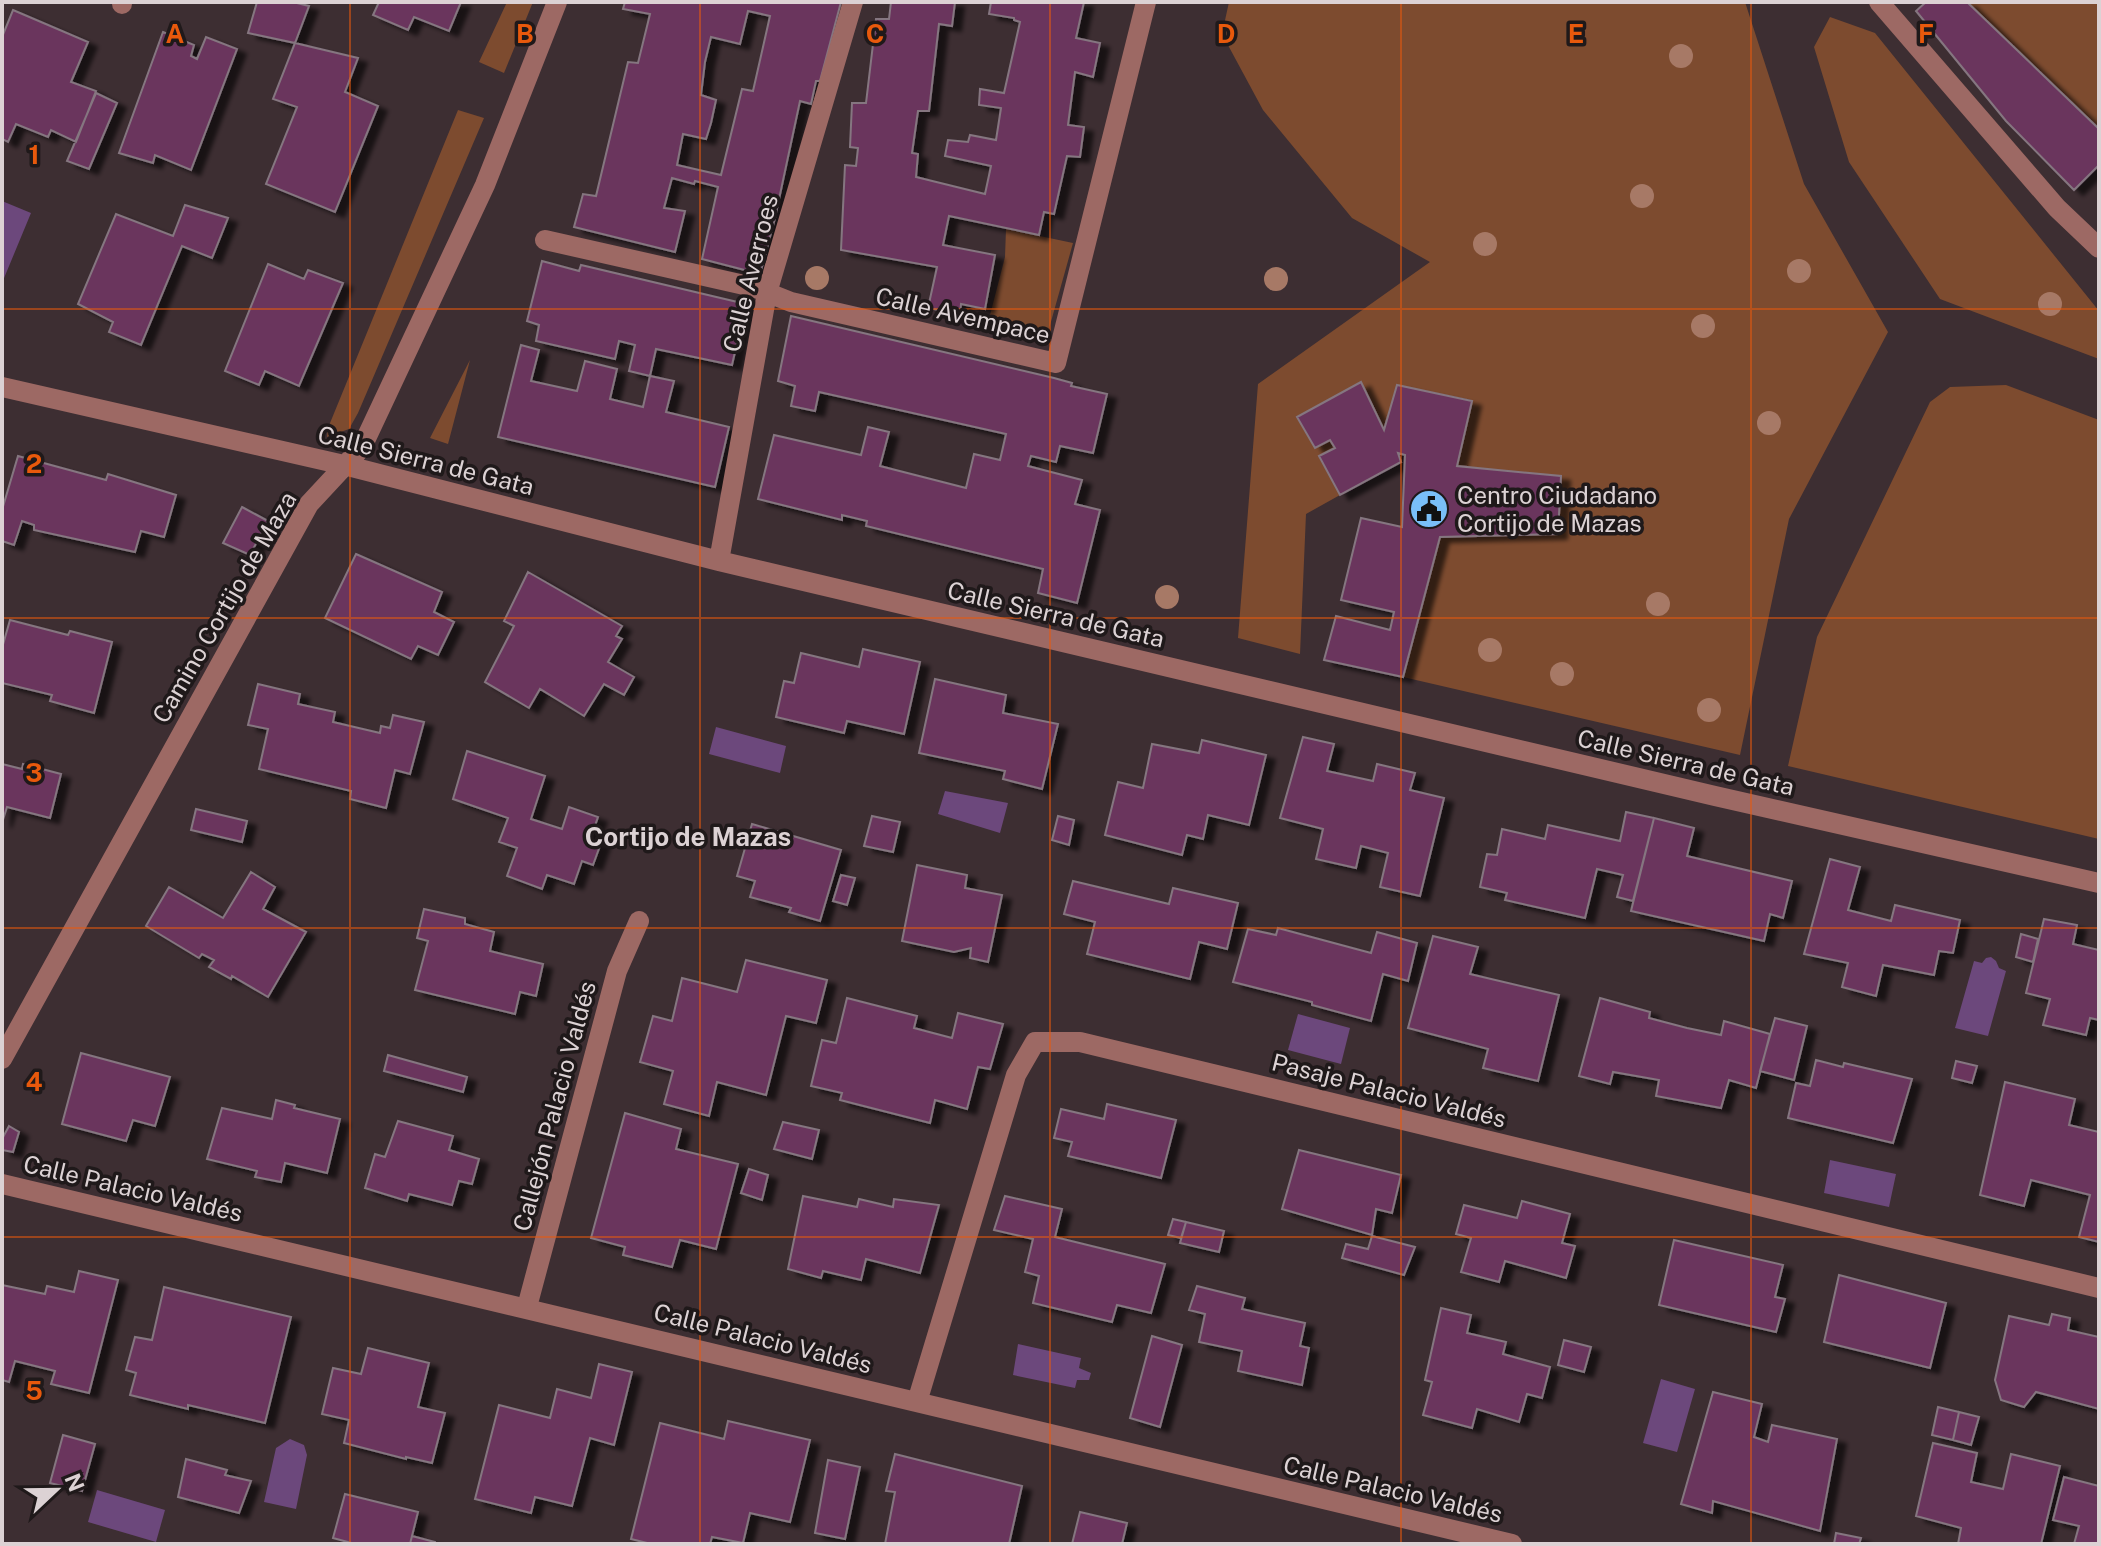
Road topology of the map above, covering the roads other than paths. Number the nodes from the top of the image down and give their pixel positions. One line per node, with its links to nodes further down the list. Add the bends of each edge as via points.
1 (557, 2): 9 (street, Camino Cortijo de Maza, via 485,185 362,447)
2 (853, 2): 7 (street, Calle Averroes)
3 (1146, 2): 7 (street, Calle Avempace, via 1056,363)
4 (1879, 2): 6 (street, via 2057,208)
5 (545, 240): 7 (street, Calle Avempace)
6 (2099, 248)
7 (767, 293): 10 (street, Calle Averroes)
8 (2, 387): 9 (street, Calle Sierra de Gata)
9 (344, 465): 10 (street, Calle Sierra de Gata); 13 (street, Camino Cortijo de Maza, via 309,504)
10 (719, 561): 11 (street, Calle Sierra de Gata)
11 (2099, 883)
12 (639, 921): 16 (street, Callejón Palacio Valdés, via 617,971)
13 (2, 1059)
14 (2, 1184): 16 (street, Calle Palacio Valdés)
15 (2099, 1288): 17 (street, Pasaje Palacio Valdés, via 1080,1042 1035,1042 1016,1075)
16 (527, 1307): 17 (street, Calle Palacio Valdés)
17 (917, 1402): 18 (street, Calle Palacio Valdés)
18 (1512, 1544)

